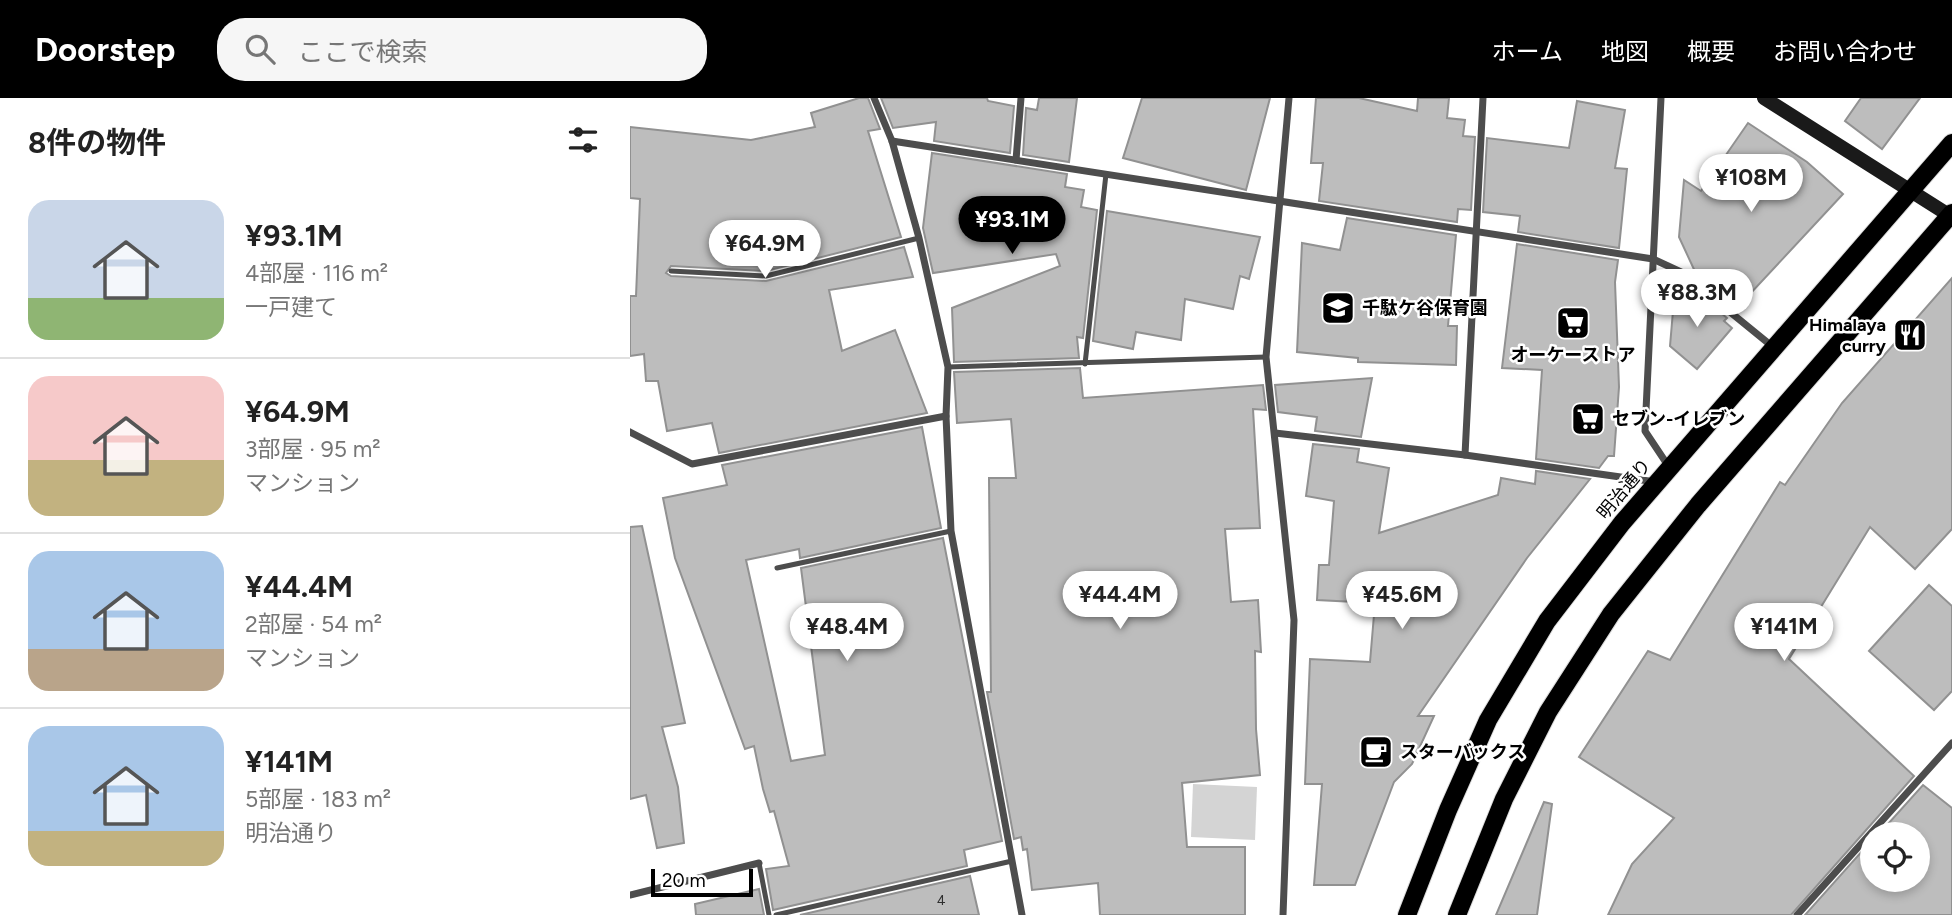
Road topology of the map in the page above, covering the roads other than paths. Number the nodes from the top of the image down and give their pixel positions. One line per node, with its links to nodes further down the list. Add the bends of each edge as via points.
1 (874, 98): 7 (street)
2 (1021, 98): 9 (street)
3 (1289, 98): 12 (street)
4 (1483, 98): 14 (street)
5 (1661, 98): 16 (street)
6 (1764, 98): 11 (street)
7 (892, 141): 9 (street); 15 (street)
8 (1952, 143): 11 (main road, 明治通り)
9 (1016, 160): 10 (street)
10 (1106, 174): 12 (street); 20 (lane)
11 (1910, 190): 13 (street); 18 (main road, 明治通り)
12 (1281, 201): 14 (street); 19 (street)
13 (1951, 215): 39 (main road, via 1698,505 1611,614 1548,712 1504,799)
14 (1478, 232): 16 (street); 25 (street)
15 (919, 238): 17 (lane, via 766,276); 21 (street)
16 (1653, 259): 18 (street, via 1681,272); 26 (street, via 1645,431)
17 (670, 271)
18 (1773, 347): 26 (main road, 明治通り)
19 (1266, 356): 20 (lane); 24 (street)
20 (1085, 363): 21 (lane)
21 (948, 366): 22 (street)
22 (946, 416): 23 (street, via 692,464); 28 (street)
23 (630, 432)
24 (1275, 433): 25 (street); 37 (street, via 1294,620)
25 (1465, 454): 27 (street)
26 (1669, 468): 27 (main road, 明治通り)
27 (1657, 482): 38 (main road, 明治通り, via 1547,621 1488,720)
28 (951, 531): 29 (lane); 31 (street)
29 (777, 568)
30 (1952, 743): 40 (street)
31 (1012, 861): 35 (lane); 36 (street)
32 (759, 863): 33 (street); 34 (lane)
33 (630, 895)
34 (769, 915)
35 (776, 915)
36 (1022, 915)
37 (1283, 915)
38 (1407, 915)
39 (1457, 915)
40 (1797, 915)

